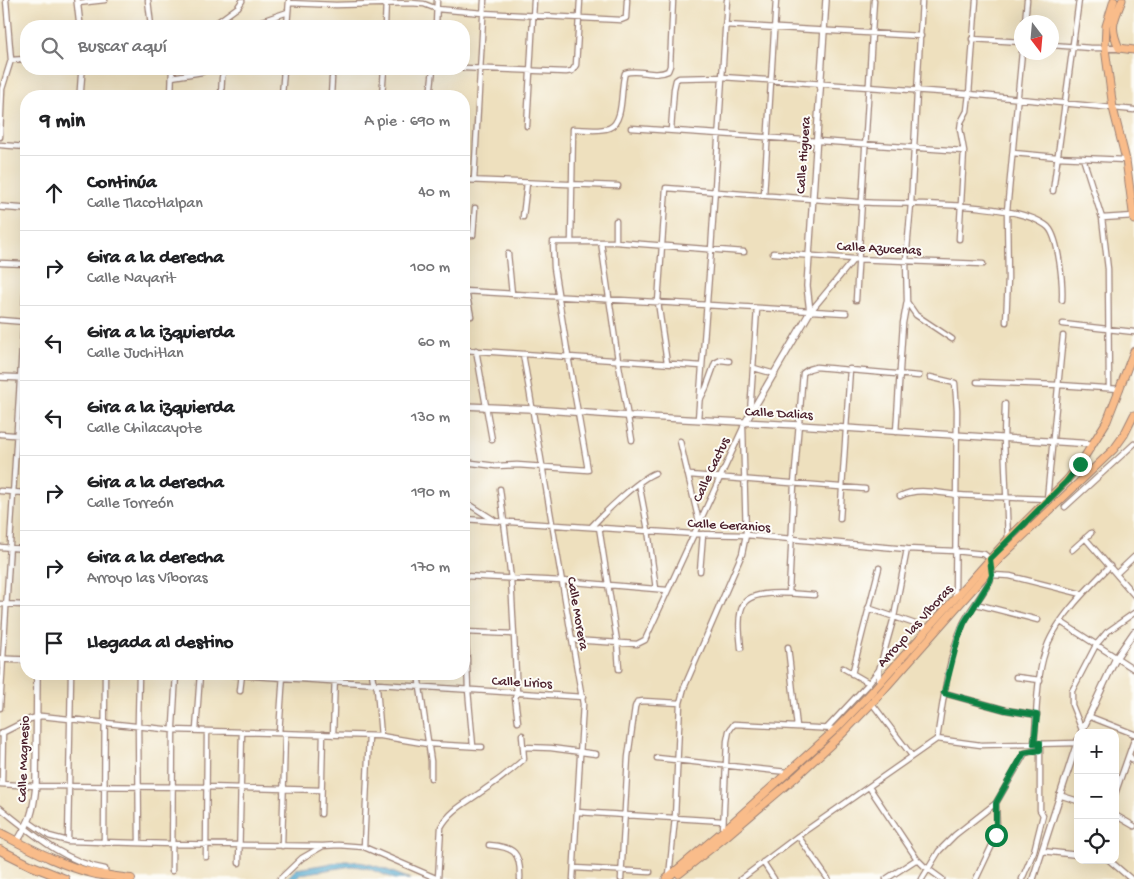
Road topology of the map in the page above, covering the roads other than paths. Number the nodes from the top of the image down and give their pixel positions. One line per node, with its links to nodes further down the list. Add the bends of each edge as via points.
1 (6, 0): 31 (street)
2 (105, 0): 22 (street)
3 (148, 0): 34 (street)
4 (437, 0): 25 (street)
5 (484, 0): 27 (street)
6 (534, 0): 29 (street)
7 (580, 0): 32 (street)
8 (627, 0): 32 (street, via 626,18 621,20)
9 (673, 0): 103 (street, via 668,72 630,71 624,75 616,122 603,129 573,129)
10 (727, 0): 40 (street)
11 (776, 0): 41 (street)
12 (826, 0): 42 (street, Calle Higuera)
13 (874, 0): 43 (street)
14 (922, 0): 44 (street)
15 (976, 0): 45 (street)
16 (1027, 0): 28 (street)
17 (1079, 0): 48 (street)
18 (1114, 0): 49 (main road, via 1106,26)
19 (1122, 0): 50 (main road, via 1112,28)
20 (242, 1): 35 (street, via 238,8)
21 (289, 1): 24 (street); 26 (street)
22 (78, 2): 33 (street)
23 (385, 2): 24 (street); 25 (street, via 424,4); 38 (street)
24 (336, 3)
25 (437, 9): 27 (street); 39 (street)
26 (288, 12): 36 (street); 37 (street)
27 (483, 13): 29 (street); 56 (street)
28 (1026, 15)
29 (533, 17): 32 (street); 57 (street)
30 (0, 18): 31 (street)
31 (7, 18): 53 (street)
32 (578, 18): 57 (street, via 574,69 566,72)
33 (80, 20)
34 (150, 20)
35 (221, 20)
36 (265, 20)
37 (287, 20)
38 (385, 20)
39 (436, 20)
40 (725, 25): 41 (street); 65 (street)
41 (774, 27): 42 (street); 67 (street)
42 (824, 31): 43 (street); 68 (street, Calle Higuera)
43 (872, 33): 44 (street); 69 (street)
44 (921, 36): 78 (street)
45 (972, 39): 46 (street); 79 (street)
46 (1014, 42)
47 (1059, 46): 48 (street)
48 (1072, 47): 49 (street); 81 (street)
49 (1105, 48): 50 (main road); 82 (main road)
50 (1119, 48): 51 (main road)
51 (1134, 50)
52 (20, 59): 53 (street)
53 (11, 60): 70 (street)
54 (1021, 60): 80 (street)
55 (470, 68): 56 (street)
56 (479, 69): 57 (street); 101 (street)
57 (530, 71): 84 (street)
58 (82, 75): 71 (street)
59 (184, 75): 64 (street)
60 (223, 75): 73 (street)
61 (284, 75): 74 (street)
62 (384, 75): 76 (street)
63 (432, 75): 77 (street)
64 (172, 77): 72 (street)
65 (722, 77): 67 (street); 86 (street, via 676,80); 87 (street)
66 (332, 78): 75 (street)
67 (771, 81): 68 (street); 89 (street)
68 (820, 84): 69 (street); 90 (street, Calle Higuera)
69 (869, 87): 78 (street); 92 (street)
70 (1, 89): 88 (street)
71 (80, 90)
72 (171, 90)
73 (221, 90)
74 (282, 90)
75 (331, 90)
76 (382, 90)
77 (431, 90)
78 (917, 90): 79 (street); 94 (street)
79 (969, 94): 80 (street); 95 (street, via 960,129)
80 (1017, 98): 81 (street); 96 (street)
81 (1065, 102): 82 (street); 97 (street)
82 (1113, 108): 83 (street); 99 (main road)
83 (1134, 110)
84 (528, 126)
85 (631, 128): 86 (street)
86 (671, 130): 87 (street)
87 (718, 134): 89 (street); 106 (street)
88 (0, 137)
89 (767, 138): 90 (street); 107 (street)
90 (816, 142): 92 (street); 108 (street, Calle Higuera)
91 (0, 145): 93 (street)
92 (864, 145): 94 (street); 109 (street)
93 (20, 147)
94 (914, 148): 95 (street); 110 (street)
95 (964, 151): 111 (street)
96 (1013, 153): 97 (street); 115 (street)
97 (1057, 157): 98 (street); 105 (street)
98 (1084, 158): 99 (street); 117 (street)
99 (1126, 160): 118 (main road)
100 (470, 180): 101 (street)
101 (474, 180): 102 (street)
102 (527, 183): 103 (street); 116 (street)
103 (571, 185): 104 (street); 122 (street)
104 (618, 186)
105 (1053, 191)
106 (714, 192): 107 (street); 125 (street, via 666,188); 126 (street)
107 (764, 195): 108 (street)
108 (812, 199): 109 (street); 130 (street, Calle Higuera)
109 (861, 202): 110 (street); 131 (street)
110 (911, 204): 111 (street); 132 (street)
111 (960, 206): 115 (street); 121 (street)
112 (0, 207): 114 (street)
113 (475, 208): 120 (street, via 473,235)
114 (20, 209)
115 (1007, 211): 141 (street, via 1046,226 1051,232 1063,286); 152 (street)
116 (524, 217)
117 (1102, 218): 118 (street); 154 (street, via 1108,270)
118 (1134, 218)
119 (616, 221): 124 (street)
120 (470, 235)
121 (958, 239)
122 (571, 242): 123 (street); 138 (street, via 553,242)
123 (600, 242): 124 (street); 139 (street)
124 (616, 242): 125 (street)
125 (662, 246): 126 (street); 143 (street)
126 (711, 250): 127 (street); 144 (street)
127 (744, 252)
128 (772, 253): 130 (street, Calle Azucenas)
129 (508, 254): 137 (street)
130 (809, 256): 131 (street, Calle Azucenas); 147 (street, Calle Higuera, via 807,286)
131 (856, 259): 132 (street, Calle Azucenas); 140 (street); 147 (street)
132 (906, 261): 135 (street, Calle Azucenas); 142 (street)
133 (0, 263): 134 (street)
134 (20, 264)
135 (984, 264)
136 (470, 291): 137 (street)
137 (512, 294): 138 (street)
138 (559, 297): 139 (street); 162 (street)
139 (609, 300): 143 (street); 163 (street)
140 (856, 300)
141 (1062, 300)
142 (907, 301): 157 (street, via 916,314); 170 (street)
143 (658, 302): 144 (street); 165 (street)
144 (708, 305): 145 (street); 166 (street)
145 (757, 309): 147 (street); 167 (street)
146 (470, 312): 149 (street)
147 (810, 312): 148 (street); 169 (street, Calle Cactus)
148 (846, 313)
149 (471, 316)
150 (0, 320): 151 (street)
151 (20, 322)
152 (1006, 322)
153 (1063, 324): 154 (street)
154 (1108, 328): 155 (street); 177 (street)
155 (1134, 332)
156 (1063, 336): 176 (street)
157 (952, 338)
158 (470, 350): 159 (street)
159 (476, 350): 161 (street); 183 (street)
160 (1134, 351): 178 (main road, Arroyo las Víboras)
161 (523, 354): 162 (street); 184 (street, Calle Morera)
162 (568, 356): 163 (street); 185 (street)
163 (618, 360): 165 (street); 188 (street)
164 (729, 361): 179 (street, via 721,360 715,364)
165 (667, 363): 166 (street)
166 (702, 366): 179 (street)
167 (754, 368): 169 (street); 186 (street)
168 (850, 369): 170 (street); 191 (street, via 816,367 804,373); 192 (street)
169 (775, 374): 186 (street, Calle Cactus)
170 (899, 375): 171 (street); 193 (street)
171 (918, 376)
172 (0, 377): 174 (street)
173 (930, 377): 197 (street, via 955,383)
174 (20, 378)
175 (977, 382): 176 (street)
176 (1058, 385): 177 (street); 202 (street)
177 (1108, 388): 178 (street)
178 (1121, 389): 203 (main road, Arroyo las Víboras)
179 (700, 399): 189 (street)
180 (20, 403): 195 (street)
181 (1005, 404): 198 (street)
182 (470, 407): 183 (street, Calle Dalias)
183 (486, 408): 184 (street, Calle Dalias); 199 (street)
184 (532, 409): 185 (street, Calle Dalias); 206 (street, Calle Morera)
185 (578, 412): 188 (street, Calle Dalias); 206 (street, via 588,470)
186 (750, 415): 190 (street, Calle Cactus)
187 (1134, 415): 252 (main road, Arroyo las Víboras, via 1124,435 1095,469 1030,527)
188 (628, 416): 189 (street, Calle Dalias); 200 (street)
189 (698, 419): 190 (street, Calle Dalias)
190 (744, 425): 191 (street, Calle Dalias); 209 (street, Calle Cactus); 210 (street)
191 (798, 425): 192 (street, Calle Dalias); 212 (street)
192 (847, 429): 193 (street, Calle Dalias); 213 (street)
193 (896, 432): 197 (street, Calle Dalias)
194 (0, 434): 195 (street)
195 (16, 436): 196 (street); 217 (street)
196 (20, 436)
197 (957, 436): 198 (street, Calle Dalias); 219 (street)
198 (1004, 439): 202 (street, Calle Dalias); 221 (street)
199 (492, 440)
200 (632, 440)
201 (680, 441): 208 (street)
202 (1053, 442): 203 (street, Calle Dalias); 222 (street)
203 (1094, 444): 222 (main road, Arroyo las Víboras)
204 (1134, 444): 224 (street)
205 (470, 463): 206 (street)
206 (542, 467): 230 (street, Calle Morera)
207 (655, 473): 211 (street)
208 (690, 475): 209 (street); 229 (street)
209 (720, 478): 210 (street); 229 (street, Calle Cactus)
210 (745, 479): 212 (street); 237 (street)
211 (639, 483): 231 (street); 233 (street)
212 (794, 484): 213 (street); 239 (street)
213 (843, 488): 215 (street); 226 (street)
214 (500, 489): 228 (street)
215 (865, 489)
216 (0, 491): 217 (street)
217 (12, 492): 218 (street); 242 (street)
218 (20, 493)
219 (957, 494): 220 (street, via 914,491); 221 (street); 246 (street)
220 (900, 496)
221 (1006, 497): 222 (street); 240 (street)
222 (1048, 499): 240 (main road, Arroyo las Víboras)
223 (470, 505): 227 (street)
224 (1065, 507)
225 (470, 519): 227 (street, Calle Geranios)
226 (840, 519)
227 (496, 521): 228 (street, Calle Geranios)
228 (504, 522): 230 (street, Calle Geranios); 255 (street)
229 (699, 522): 235 (street, Calle Cactus)
230 (552, 525): 231 (street, Calle Geranios); 256 (street, Calle Morera)
231 (592, 526): 232 (street, Calle Geranios)
232 (600, 527): 233 (street, Calle Geranios); 257 (street)
233 (648, 530): 235 (street, Calle Geranios); 258 (street)
234 (1091, 532): 238 (street)
235 (694, 534): 236 (street, Calle Geranios); 259 (street, Calle Cactus)
236 (703, 534): 237 (street, Calle Geranios); 251 (street)
237 (746, 535): 239 (street, Calle Geranios); 316 (street, via 740,559 689,674)
238 (1085, 538): 245 (street); 249 (street)
239 (790, 539): 244 (street, Calle Geranios); 260 (street)
240 (1008, 539): 248 (main road, Arroyo las Víboras)
241 (0, 548): 242 (street)
242 (10, 548): 243 (street); 266 (street)
243 (20, 549)
244 (907, 549): 246 (street, Calle Geranios); 271 (street)
245 (1072, 550)
246 (956, 551): 248 (street, Calle Geranios, via 984,554); 264 (street)
247 (1134, 558): 253 (street)
248 (990, 559): 252 (street); 264 (main road, Arroyo las Víboras)
249 (1110, 566): 253 (street); 261 (street)
250 (879, 568): 269 (street)
251 (700, 571)
252 (992, 571): 261 (street); 267 (street); 317 (main road, Arroyo las Víboras)
253 (1117, 573): 263 (street)
254 (470, 576): 255 (street)
255 (511, 579): 256 (street); 277 (street)
256 (562, 581): 257 (street); 278 (street, Calle Morera)
257 (607, 584): 258 (street); 279 (street)
258 (656, 589): 259 (street)
259 (667, 590): 279 (street, Calle Cactus, via 643,642)
260 (789, 593): 262 (street); 282 (street, via 753,596 745,601 741,612)
261 (1082, 594): 273 (street)
262 (814, 595)
263 (1134, 595)
264 (955, 596): 274 (main road, Arroyo las Víboras)
265 (0, 604): 266 (street)
266 (7, 604): 268 (street); 284 (street)
267 (976, 604): 272 (street); 313 (street, via 960,633)
268 (20, 605)
269 (868, 608): 271 (street); 290 (street)
270 (1134, 613): 280 (street, via 1107,632)
271 (894, 617): 274 (street); 289 (street)
272 (1038, 620)
273 (1061, 622): 280 (street); 304 (street, via 1045,651)
274 (927, 628): 306 (main road, Arroyo las Víboras)
275 (470, 632): 277 (street)
276 (1134, 632): 283 (street)
277 (514, 634): 312 (street)
278 (572, 640): 279 (street); 314 (street, Calle Morera)
279 (617, 642): 287 (street)
280 (1096, 645): 283 (street); 329 (street, via 1072,692 1072,705)
281 (788, 647): 326 (street)
282 (741, 648)
283 (1116, 658): 288 (street); 321 (street)
284 (2, 659): 285 (street); 318 (street)
285 (20, 660)
286 (843, 668): 290 (street)
287 (619, 669)
288 (1134, 669)
289 (879, 670): 306 (street); 308 (street)
290 (852, 674): 308 (street)
291 (1016, 677): 304 (street)
292 (37, 680): 320 (street, Calle Magnesio)
293 (71, 680): 322 (street)
294 (105, 680): 323 (street)
295 (139, 680): 325 (street)
296 (176, 680): 331 (street)
297 (200, 680): 332 (street)
298 (241, 680): 311 (street)
299 (283, 680): 336 (street)
300 (325, 680): 305 (street, Calle Lirios)
301 (374, 680): 307 (street)
302 (418, 680): 309 (street)
303 (467, 680): 310 (street)
304 (1040, 680): 319 (street)
305 (335, 681): 307 (street, Calle Lirios); 339 (street)
306 (879, 683): 315 (main road, Arroyo las Víboras)
307 (376, 684): 309 (street, Calle Lirios); 342 (street)
308 (869, 684): 327 (street)
309 (419, 687): 310 (street, Calle Lirios); 347 (street)
310 (468, 690): 312 (street, Calle Lirios); 349 (street)
311 (240, 691)
312 (516, 693): 314 (street, Calle Lirios); 324 (street)
313 (944, 693): 319 (street); 343 (street)
314 (583, 697): 354 (street, Calle Morera)
315 (867, 697): 317 (street); 328 (main road, Arroyo las Víboras)
316 (680, 703): 359 (street); 382 (street, via 637,702 628,758)
317 (872, 704): 357 (street); 391 (main road, Arroyo las Víboras, via 798,776)
318 (0, 708)
319 (1037, 715): 348 (street)
320 (36, 716): 322 (street); 335 (street); 366 (street, Calle Magnesio)
321 (1088, 716): 330 (street); 338 (street)
322 (70, 719): 323 (street); 369 (street)
323 (104, 722): 325 (street); 367 (street)
324 (518, 722)
325 (138, 726): 331 (street); 368 (street)
326 (797, 727): 327 (street); 361 (street, via 734,724 729,731)
327 (827, 728): 328 (street)
328 (836, 729): 362 (main road, Arroyo las Víboras)
329 (1081, 729)
330 (1083, 729)
331 (173, 730): 332 (street); 370 (street)
332 (196, 730): 333 (street)
333 (207, 731): 334 (street); 371 (street)
334 (242, 732): 336 (street); 373 (street)
335 (2, 733): 364 (street)
336 (282, 733): 337 (street); 374 (street)
337 (323, 734): 339 (street); 375 (street)
338 (1134, 734)
339 (333, 735): 341 (street)
340 (522, 735): 351 (street)
341 (369, 736): 342 (street); 405 (street)
342 (381, 736): 347 (street)
343 (937, 739): 348 (street, via 981,745); 357 (street)
344 (1134, 740): 355 (street)
345 (1074, 742): 346 (street)
346 (1040, 743): 348 (street); 352 (street)
347 (428, 744): 349 (street); 363 (street)
348 (1034, 744)
349 (473, 746): 350 (street)
350 (482, 747)
351 (524, 747): 354 (street); 424 (street, via 523,761 449,814 441,828)
352 (1040, 750): 378 (street, via 1024,753); 383 (street, via 1040,810)
353 (1074, 751): 376 (street)
354 (581, 752): 356 (street); 380 (street, Calle Morera)
355 (1131, 753): 360 (street); 365 (street)
356 (596, 754)
357 (912, 756): 372 (street)
358 (657, 758): 359 (street)
359 (677, 760): 361 (street); 385 (street)
360 (1134, 762)
361 (726, 766): 362 (street); 387 (street)
362 (789, 772): 391 (main road, Arroyo las Víboras)
363 (431, 778)
364 (1, 784): 366 (street)
365 (1119, 784)
366 (36, 786): 369 (street); 388 (street, Calle Magnesio)
367 (105, 786): 368 (street); 369 (street); 397 (street)
368 (139, 786): 370 (street); 398 (street)
369 (70, 787): 394 (street)
370 (173, 787): 371 (street); 399 (street)
371 (206, 787): 373 (street); 400 (street)
372 (869, 787): 392 (street); 410 (street)
373 (241, 788): 374 (street); 401 (street)
374 (282, 789): 375 (street); 403 (street)
375 (321, 790): 381 (street)
376 (1059, 795): 377 (street); 386 (street)
377 (1074, 800)
378 (996, 803): 415 (street, via 955,835); 434 (street, via 996,835)
379 (0, 808): 388 (street)
380 (577, 812): 382 (street); 414 (street, Calle Morera)
381 (322, 814)
382 (625, 815): 385 (street); 417 (street)
383 (1043, 815): 386 (street); 393 (street)
384 (1119, 817): 389 (street)
385 (675, 818): 387 (street); 420 (street)
386 (1052, 818): 395 (street)
387 (723, 821): 391 (street)
388 (28, 825): 394 (street, via 53,838); 396 (street, Calle Magnesio); 418 (street, via 66,856)
389 (1134, 826)
390 (0, 832): 396 (highway)
391 (723, 835): 420 (main road, Arroyo las Víboras)
392 (798, 836): 411 (street); 430 (street)
393 (1038, 839): 395 (street); 435 (street)
394 (68, 841): 397 (street)
395 (1045, 841): 407 (street)
396 (17, 842): 418 (highway, via 76,868)
397 (104, 843): 398 (street)
398 (139, 843): 399 (street)
399 (172, 844): 400 (street); 416 (street)
400 (206, 844): 401 (street); 409 (street)
401 (240, 845): 403 (street); 412 (street)
402 (489, 845): 425 (street, via 513,849 520,864)
403 (282, 846): 404 (street)
404 (323, 846): 405 (street); 423 (street, via 302,858)
405 (364, 847): 424 (street)
406 (0, 850): 421 (highway)
407 (1042, 851): 408 (street); 436 (street)
408 (1074, 855)
409 (206, 857)
410 (917, 859): 415 (street); 431 (street)
411 (763, 862): 428 (street); 429 (street)
412 (239, 863)
413 (1115, 864): 437 (street)
414 (574, 868): 417 (street); 426 (street, Calle Morera)
415 (928, 868): 432 (street); 433 (street)
416 (172, 871)
417 (622, 871): 419 (street); 427 (street)
418 (105, 872): 422 (highway)
419 (650, 872)
420 (670, 878)
421 (65, 879)
422 (131, 879)
423 (280, 879)
424 (438, 879)
425 (520, 879)
426 (573, 879)
427 (621, 879)
428 (741, 879)
429 (774, 879)
430 (828, 879)
431 (886, 879)
432 (922, 879)
433 (942, 879)
434 (976, 879)
435 (1022, 879)
436 (1033, 879)
437 (1132, 879)

